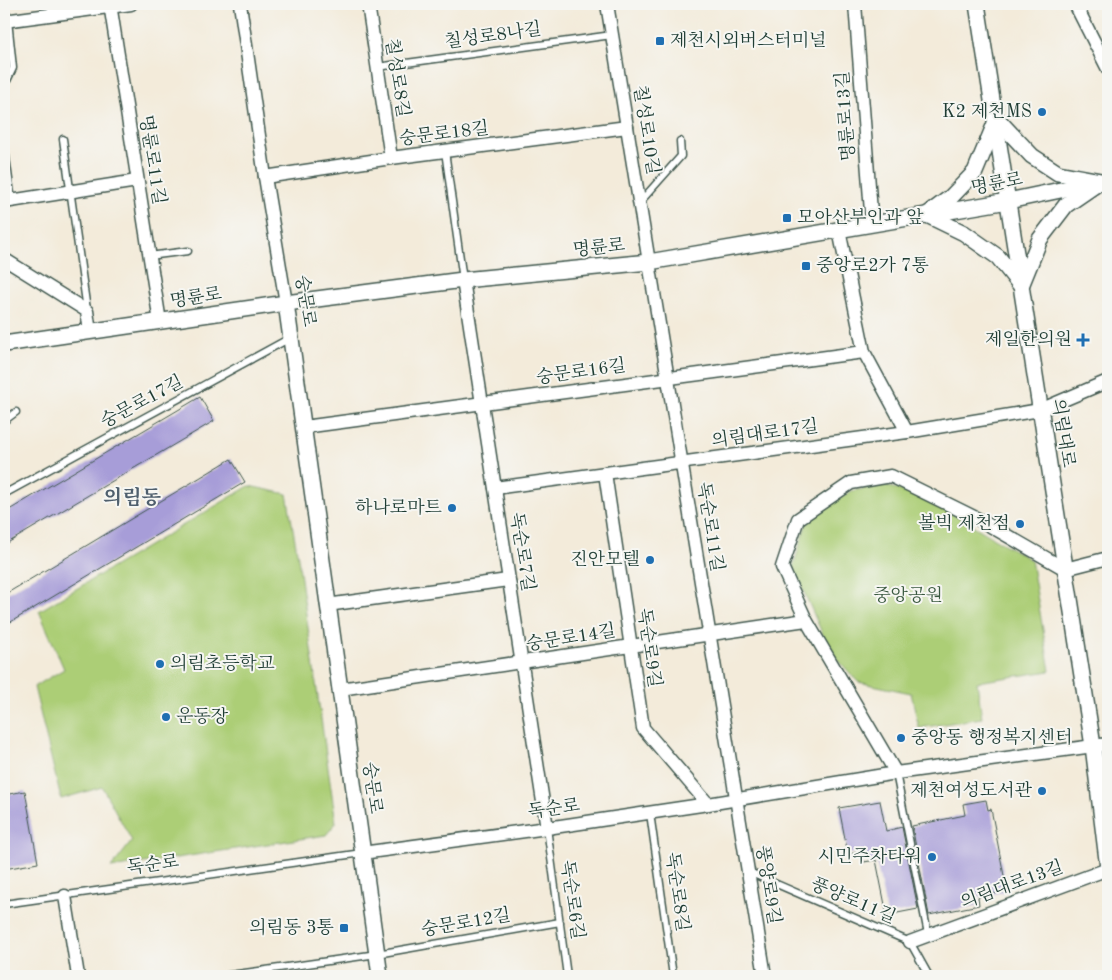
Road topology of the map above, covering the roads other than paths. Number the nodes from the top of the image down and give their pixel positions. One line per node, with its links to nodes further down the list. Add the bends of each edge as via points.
1 (131, 4): 8 (street)
2 (240, 4): 21 (street, 숭문로)
3 (368, 4): 11 (street, 칠성로8길)
4 (607, 4): 10 (street, 칠성로10길)
5 (855, 4): 29 (street, 명륜로13길)
6 (978, 4): 14 (street, 의림대로)
7 (1075, 4): 12 (street)
8 (110, 5): 9 (street); 22 (street, 명륜로11길)
9 (6, 20): 13 (lane, via 13,68)
10 (612, 35): 11 (lane, 칠성로8나길); 15 (street, 칠성로10길)
11 (377, 67): 20 (street, 칠성로8길)
12 (1108, 70)
13 (4, 87)
14 (996, 119): 23 (street, via 1032,156 1058,173); 25 (street, 의림대로); 28 (street, via 975,172)
15 (627, 127): 19 (street, 숭문로18길); 27 (street, 칠성로10길)
16 (63, 139): 24 (lane)
17 (680, 141): 27 (lane, via 681,156)
18 (4, 143): 26 (lane)
19 (445, 151): 20 (street, 숭문로18길); 35 (lane)
20 (391, 158): 21 (street, 숭문로18길)
21 (265, 177): 37 (street, 숭문로)
22 (137, 180): 24 (street); 32 (street, 명륜로11길)
23 (1105, 180): 25 (street, 명륜로); 36 (street, via 1066,205 1040,240)
24 (70, 192): 26 (street); 38 (lane)
25 (1008, 201): 28 (street, 명륜로); 36 (street, 의림대로)
26 (8, 202)
27 (640, 203): 34 (street, 칠성로10길)
28 (927, 216): 29 (street, 명륜로); 36 (street, via 964,233 998,257)
29 (872, 225): 30 (street, 명륜로)
30 (839, 230): 34 (street, 명륜로); 43 (street)
31 (188, 251): 32 (lane)
32 (149, 256): 39 (street, 명륜로11길)
33 (4, 259): 38 (street)
34 (649, 262): 35 (street, 명륜로); 44 (street, 독순로11길)
35 (462, 280): 37 (street, 명륜로); 46 (street, 독순로7길)
36 (1021, 286): 47 (street, 의림대로)
37 (286, 303): 39 (street, 명륜로); 41 (street, 숭문로)
38 (87, 311): 40 (street)
39 (160, 322): 40 (street, 명륜로)
40 (90, 332): 42 (street, 명륜로)
41 (291, 338): 50 (street, 숭문로); 55 (lane, 숭문로17길)
42 (4, 344)
43 (864, 352): 44 (street, 숭문로16길); 51 (street)
44 (668, 378): 46 (street, 숭문로16길); 52 (street, 독순로11길)
45 (1108, 381): 47 (street, 의림대로17길)
46 (482, 403): 50 (street, 숭문로16길); 54 (street, 독순로7길)
47 (1040, 410): 51 (street, 의림대로17길); 57 (street, 의림대로)
48 (16, 412): 49 (lane)
49 (4, 421)
50 (304, 426): 59 (street, 숭문로)
51 (907, 432): 52 (street, 의림대로17길)
52 (682, 462): 53 (street, 의림대로17길); 61 (street, 독순로11길)
53 (605, 473): 54 (street, 의림대로17길); 62 (street, 독순로9길)
54 (495, 488): 58 (street, 독순로7길)
55 (5, 491)
56 (1108, 558): 57 (street)
57 (1065, 569): 60 (street, via 980,520 891,476 851,483 798,519 795,527 782,567); 66 (street, 의림대로)
58 (508, 580): 59 (street); 63 (street, 독순로7길)
59 (327, 605): 64 (street, 숭문로)
60 (806, 620): 61 (street, 숭문로14길); 67 (street)
61 (710, 635): 62 (street, 숭문로14길); 68 (street, 독순로11길)
62 (632, 646): 63 (street, 숭문로14길); 69 (street, 독순로9길, via 643,728)
63 (522, 663): 64 (street, 숭문로14길); 71 (street, 독순로7길)
64 (340, 690): 72 (street, 숭문로)
65 (1108, 744): 66 (street, 독순로)
66 (1093, 746): 67 (street, 독순로); 73 (street, 의림대로)
67 (896, 773): 68 (street, 독순로); 78 (lane)
68 (736, 798): 69 (street, 독순로); 74 (street, 풍양로9길)
69 (708, 804): 70 (street, 독순로)
70 (650, 813): 71 (street, 독순로); 85 (lane, 독순로8길)
71 (547, 828): 72 (street, 독순로); 77 (lane, 독순로6길)
72 (362, 853): 75 (lane, 독순로); 80 (street, 숭문로)
73 (1108, 869): 78 (street, 의림대로13길)
74 (748, 872): 79 (lane, 풍양로11길); 86 (street, 풍양로9길)
75 (65, 896): 76 (lane, 독순로); 81 (street)
76 (4, 904)
77 (560, 922): 80 (lane, 숭문로12길); 84 (lane, 독순로6길)
78 (928, 934): 79 (street, 의림대로13길)
79 (910, 942): 87 (lane, 풍양로11길)
80 (377, 954): 82 (lane, 숭문로12길); 83 (street, 숭문로)
81 (78, 976)
82 (223, 976)
83 (380, 976)
84 (567, 976)
85 (673, 976)
86 (765, 976)
87 (929, 976)

